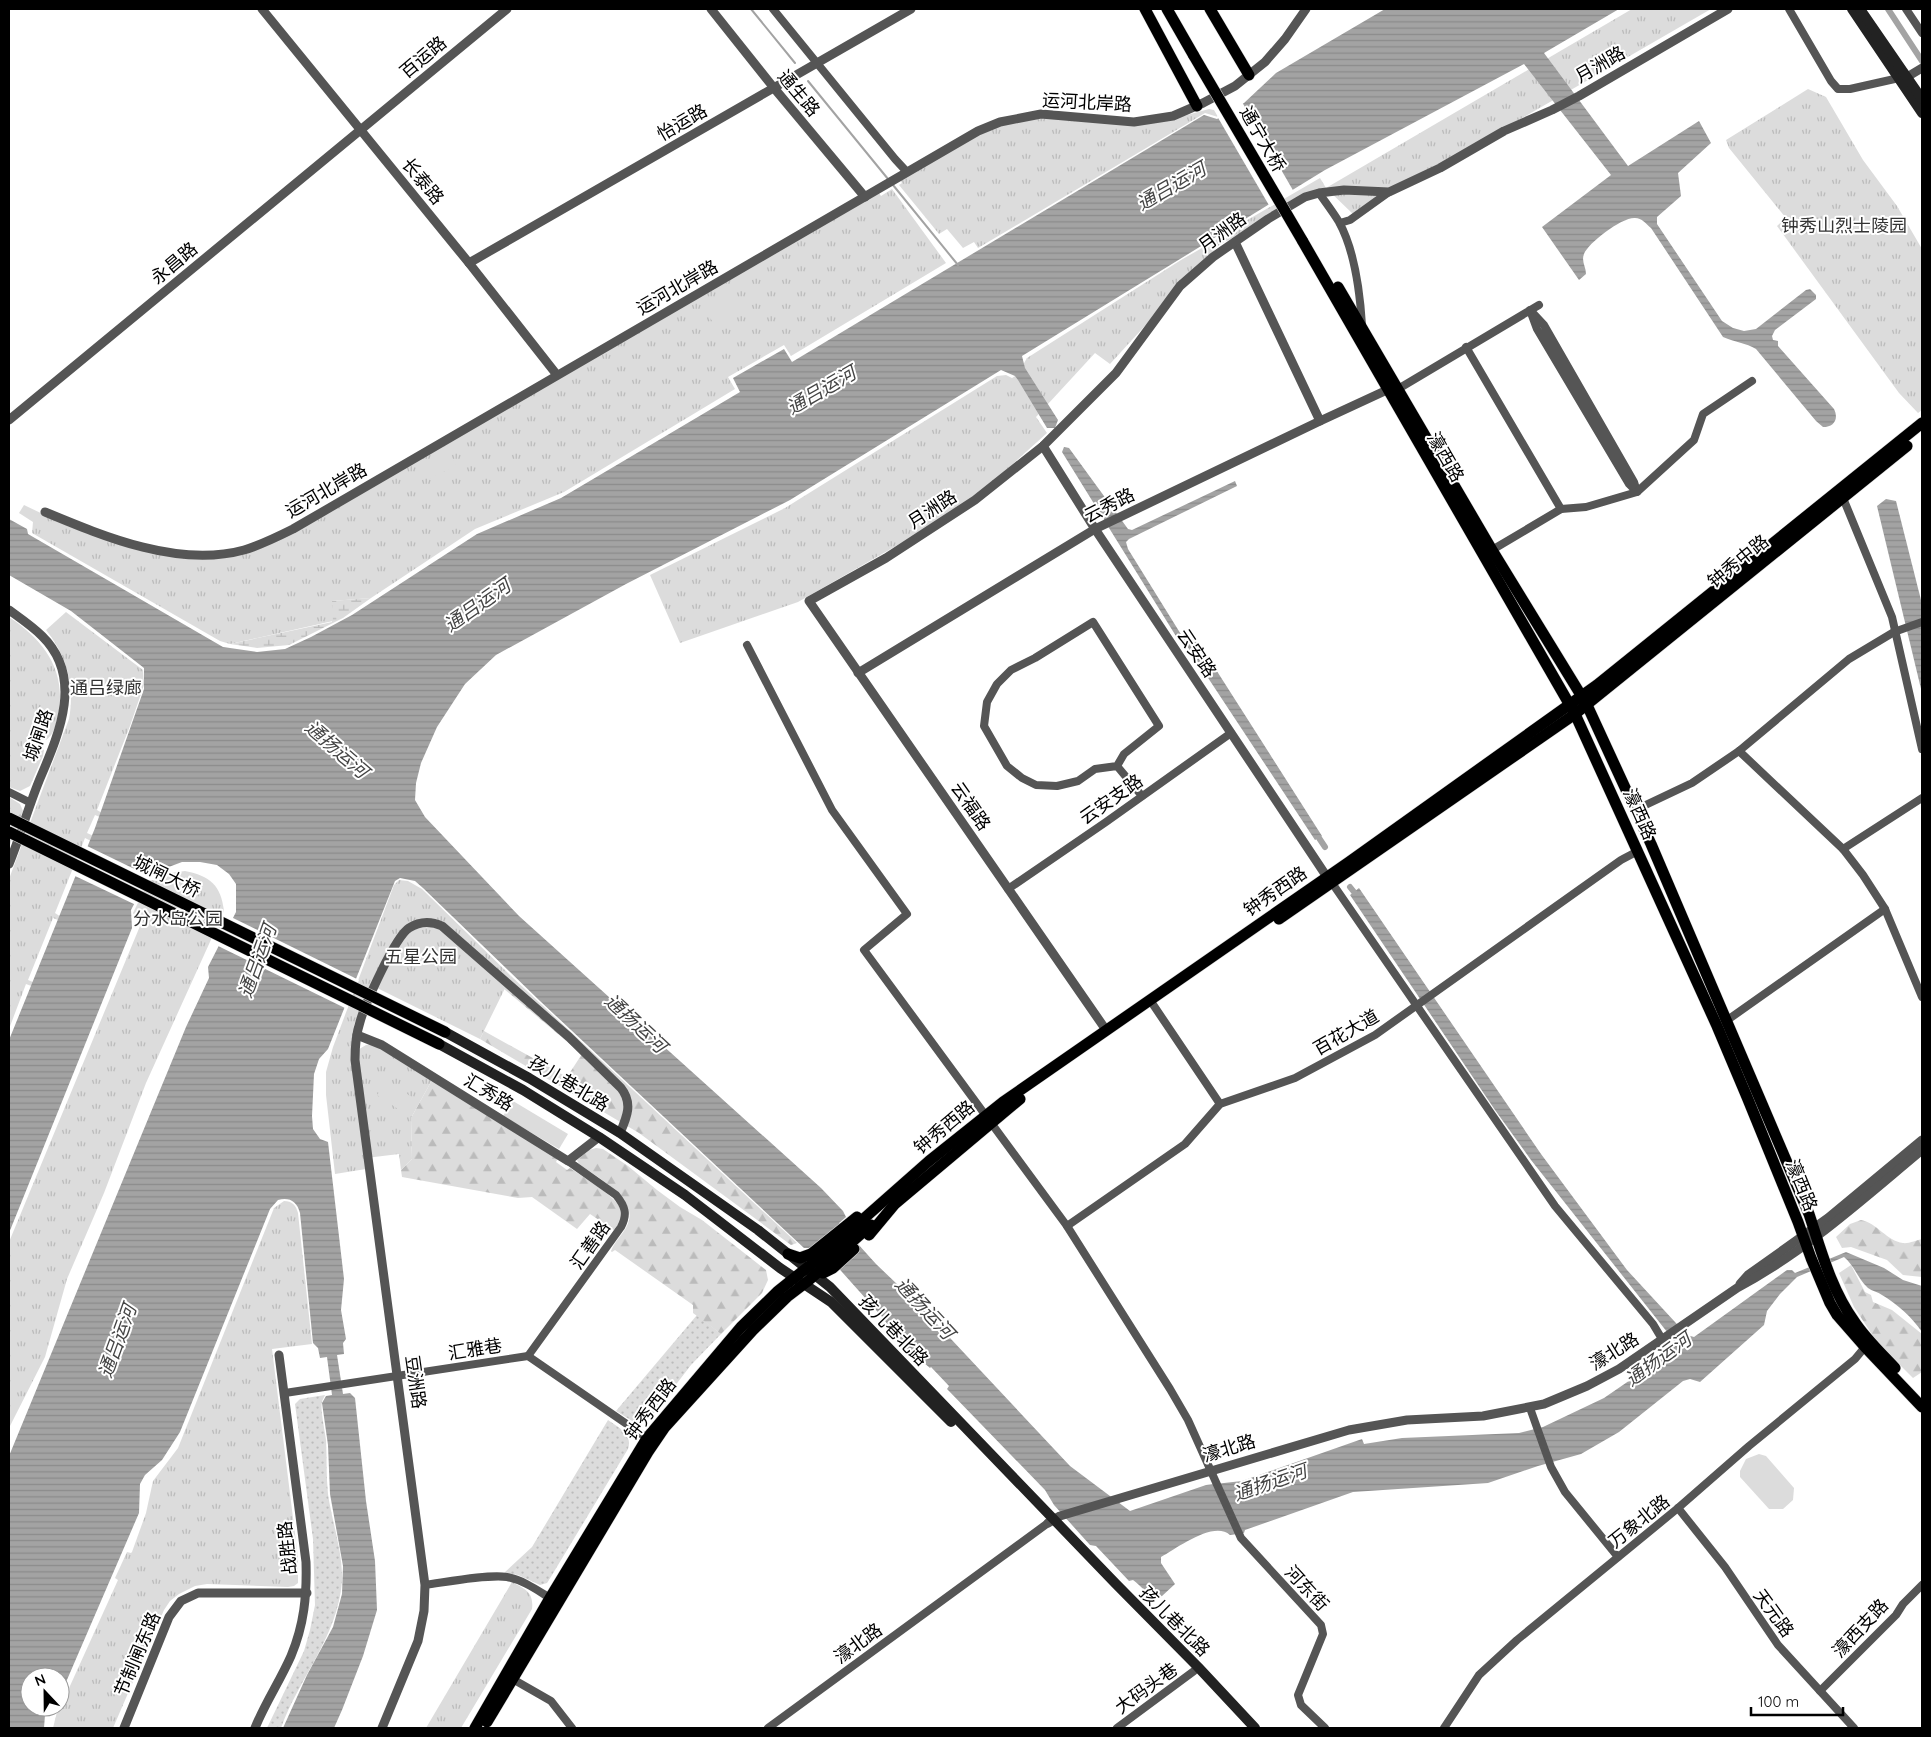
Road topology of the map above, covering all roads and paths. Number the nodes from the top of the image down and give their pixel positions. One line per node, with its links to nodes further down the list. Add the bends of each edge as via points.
1 (262, 9): 27 (street, 长泰路)
2 (507, 9): 27 (street, 百运路)
3 (711, 9): 23 (street, 通生路)
4 (773, 9): 19 (street)
5 (911, 9): 19 (street, 怡运路)
6 (1145, 9): 25 (main road)
7 (1167, 9): 18 (main road)
8 (1175, 9): 18 (main road)
9 (1210, 9): 21 (main road)
10 (1728, 9): 29 (street, 月洲路, via 1579,96 1504,131 1440,168)
11 (1789, 9): 22 (street, via 1838,89)
12 (1852, 9): 17 (main road)
13 (1860, 9): 17 (main road)
14 (1906, 9): 16 (street)
15 (1302, 10): 21 (street, 运河北岸路, via 1285,39)
16 (1922, 33)
17 (1875, 37): 22 (main road)
18 (1197, 54): 33 (main road, 通宁大桥)
19 (817, 62): 23 (street, 怡运路); 28 (street)
20 (1922, 68): 22 (street)
21 (1250, 75): 25 (street, 运河北岸路)
22 (1903, 78): 24 (main road); 26 (main road)
23 (774, 88): 31 (street, 通生路); 35 (street, 怡运路)
24 (1922, 99)
25 (1197, 106): 28 (street, 运河北岸路, via 1173,116 1134,122 1041,114 1019,117 978,131)
26 (1922, 113)
27 (360, 131): 35 (street, 长泰路); 43 (street, 永昌路)
28 (905, 174): 31 (street, 运河北岸路)
29 (1389, 192): 30 (street, 月洲路, via 1344,190); 32 (street, via 1350,220)
30 (1319, 194): 32 (street); 34 (street, 月洲路, via 1305,197)
31 (865, 197): 40 (street, 运河北岸路)
32 (1340, 223): 38 (street, via 1352,257 1361,303)
33 (1305, 238): 38 (main road, 濠西路); 42 (main road, 濠西路)
34 (1235, 242): 44 (street); 47 (street, 月洲路, via 1180,286 1116,373)
35 (469, 263): 40 (street, 长泰路)
36 (1539, 305): 37 (street)
37 (1530, 310): 39 (street); 48 (street, via 1544,325)
38 (1362, 329): 42 (main road, 濠西路)
39 (1466, 347): 42 (street); 50 (street)
40 (557, 375): 51 (street, 运河北岸路, via 293,529 243,550 220,554 167,551 127,543)
41 (1752, 381): 48 (street, via 1703,414 1694,440)
42 (1392, 390): 44 (street, 云秀路); 53 (main road, 濠西路); 61 (main road, 濠西路)
43 (9, 420)
44 (1320, 421): 52 (street, 云秀路)
45 (1922, 423): 60 (main road, 钟秀中路)
46 (1922, 433): 49 (main road, 钟秀中路)
47 (1043, 446): 52 (street, 云安路); 54 (street, 月洲路, via 971,503 886,558)
48 (1637, 492): 50 (street, via 1586,507)
49 (1843, 498): 57 (street, via 1892,617); 60 (main road, 钟秀中路)
50 (1561, 509): 53 (street)
51 (46, 512)
52 (1095, 529): 59 (street, 云秀路); 62 (street, 云安路)
53 (1492, 550): 60 (main road, 濠西路)
54 (809, 601): 59 (street, 云福路)
55 (9, 610): 69 (street, 城闸路, via 43,636 58,659 66,698 63,719)
56 (1922, 622): 57 (street)
57 (1894, 632): 63 (street); 64 (street, via 1849,659)
58 (747, 645): 88 (street, 河东街, via 832,810 907,914 864,950)
59 (858, 673): 77 (street, 云福路)
60 (1584, 701): 61 (main road, 钟秀中路); 70 (main road, 濠西路)
61 (1573, 710): 74 (main road, 濠西路); 76 (main road, 钟秀西路)
62 (1231, 732): 67 (street, 云安支路); 76 (street, 云安路)
63 (1922, 750)
64 (1739, 751): 70 (street, via 1692,783); 73 (street)
65 (1117, 766): 65 (street, via 1095,769 1078,781 1057,786 1036,785 1007,766 984,726 986,702 1011,670 1093,622 1158,726 1124,754); 67 (street)
66 (9, 792): 69 (street)
67 (1142, 796): 77 (street, 云安支路)
68 (1922, 798): 73 (street)
69 (31, 803): 75 (street, 城闸路)
70 (1635, 810): 82 (main road, 濠西路)
71 (9, 818): 84 (main road, 城闸大桥, bridge)
72 (9, 832): 86 (main road, 城闸大桥, bridge)
73 (1843, 849): 78 (street)
74 (1638, 851): 81 (street, 百花大道); 97 (main road, 濠西路, via 1747,1098)
75 (10, 860)
76 (1330, 880): 80 (main road, 钟秀西路); 81 (street)
77 (1008, 889): 83 (street, 云福路)
78 (1885, 909): 79 (street); 82 (street)
79 (1922, 997)
80 (1152, 1003): 83 (main road, 钟秀西路); 87 (street); 88 (main road, 钟秀西路)
81 (1417, 1005): 87 (street, 百花大道, via 1375,1035 1295,1078); 102 (street, via 1555,1206)
82 (1726, 1021): 95 (main road, 濠西路)
83 (1106, 1030): 88 (main road, 钟秀西路)
84 (445, 1032): 89 (main road, 孩儿巷北路)
85 (357, 1035): 89 (street, 豆洲路, via 375,986 403,933 416,924 437,924 569,1037 621,1088 628,1098 629,1109); 93 (street, 汇秀路, via 382,1045); 106 (street, 豆洲路, via 355,1060)
86 (439, 1044): 90 (main road, 孩儿巷北路)
87 (1220, 1104): 94 (street, 百花大道, via 1185,1144)
88 (989, 1118): 94 (street, 河东街); 96 (main road, 钟秀西路, via 929,1161)
89 (620, 1133): 98 (main road, 孩儿巷北路)
90 (599, 1137): 93 (street); 101 (main road, 孩儿巷北路, via 685,1195)
91 (1922, 1140): 95 (street, 濠北路)
92 (1922, 1150): 95 (street, 濠北路)
93 (568, 1161): 105 (street, 汇善路, via 616,1195 626,1211 625,1219)
94 (1067, 1226): 112 (street, 河东街, via 1170,1389)
95 (1815, 1232): 97 (street, 濠北路); 108 (main road, 濠西路, via 1841,1300 1862,1333)
96 (851, 1236): 99 (main road, 钟秀西路); 99 (main road)
97 (1804, 1240): 102 (street, 濠北路, via 1748,1275 1737,1288); 103 (main road, 濠西路, via 1837,1315)
98 (788, 1254): 99 (main road, via 800,1258 811,1254); 100 (main road, 孩儿巷北路)
99 (828, 1256): 100 (main road, 钟秀西路); 100 (main road)
100 (810, 1277): 101 (main road, 钟秀西路); 114 (main road, 孩儿巷北路, via 831,1302); 114 (main road, 孩儿巷北路, via 857,1315); 121 (main road, 钟秀西路, via 753,1330 665,1427)
101 (794, 1278): 111 (main road, 钟秀西路, via 741,1327)
102 (1664, 1338): 110 (street, 濠北路, via 1587,1386)
103 (1865, 1348): 109 (main road, 濠西路); 113 (street, 万象北路)
104 (280, 1355): 107 (street, 战胜路)
105 (528, 1356): 106 (street, 汇雅巷); 111 (street, 汇雅巷)
106 (399, 1376): 107 (street, 汇雅巷); 116 (street, 豆洲路)
107 (285, 1393): 118 (street, 战胜路)
108 (1922, 1396)
109 (1922, 1407)
110 (1530, 1408): 112 (street, 濠北路, via 1483,1416 1407,1420 1367,1426); 115 (street, via 1551,1467 1564,1492)
111 (647, 1438): 119 (main road, 钟秀西路)
112 (1211, 1470): 114 (street, 濠北路); 133 (street, 河东街, via 1241,1538 1321,1625 1323,1634 1298,1695 1301,1705)
113 (1678, 1508): 115 (street, 万象北路); 122 (street, 天元路, via 1778,1645)
114 (1054, 1520): 120 (main road, 孩儿巷北路); 129 (street, 濠北路); 132 (main road, 孩儿巷北路)
115 (1618, 1557): 134 (street, 万象北路, via 1479,1675)
116 (425, 1585): 119 (street, via 507,1577); 125 (street, 豆洲路, via 418,1642)
117 (1922, 1585): 122 (street, 濠西支路)
118 (307, 1593): 123 (street, 节制闸东路, via 198,1593 181,1600 169,1617); 124 (street, 战胜路, via 301,1627 290,1656)
119 (550, 1598): 121 (main road, 钟秀西路)
120 (1194, 1671): 130 (street, 大码头巷); 131 (main road, 孩儿巷北路)
121 (509, 1677): 126 (main road, 钟秀西路); 127 (main road, 钟秀西路); 128 (street, via 551,1701)
122 (1820, 1691): 135 (street, 天元路)
123 (124, 1728)
124 (255, 1728)
125 (382, 1728)
126 (475, 1728)
127 (484, 1728)
128 (572, 1728)
129 (768, 1728)
130 (1116, 1728)
131 (1248, 1728)
132 (1255, 1728)
133 (1325, 1728)
134 (1444, 1728)
135 (1854, 1728)

